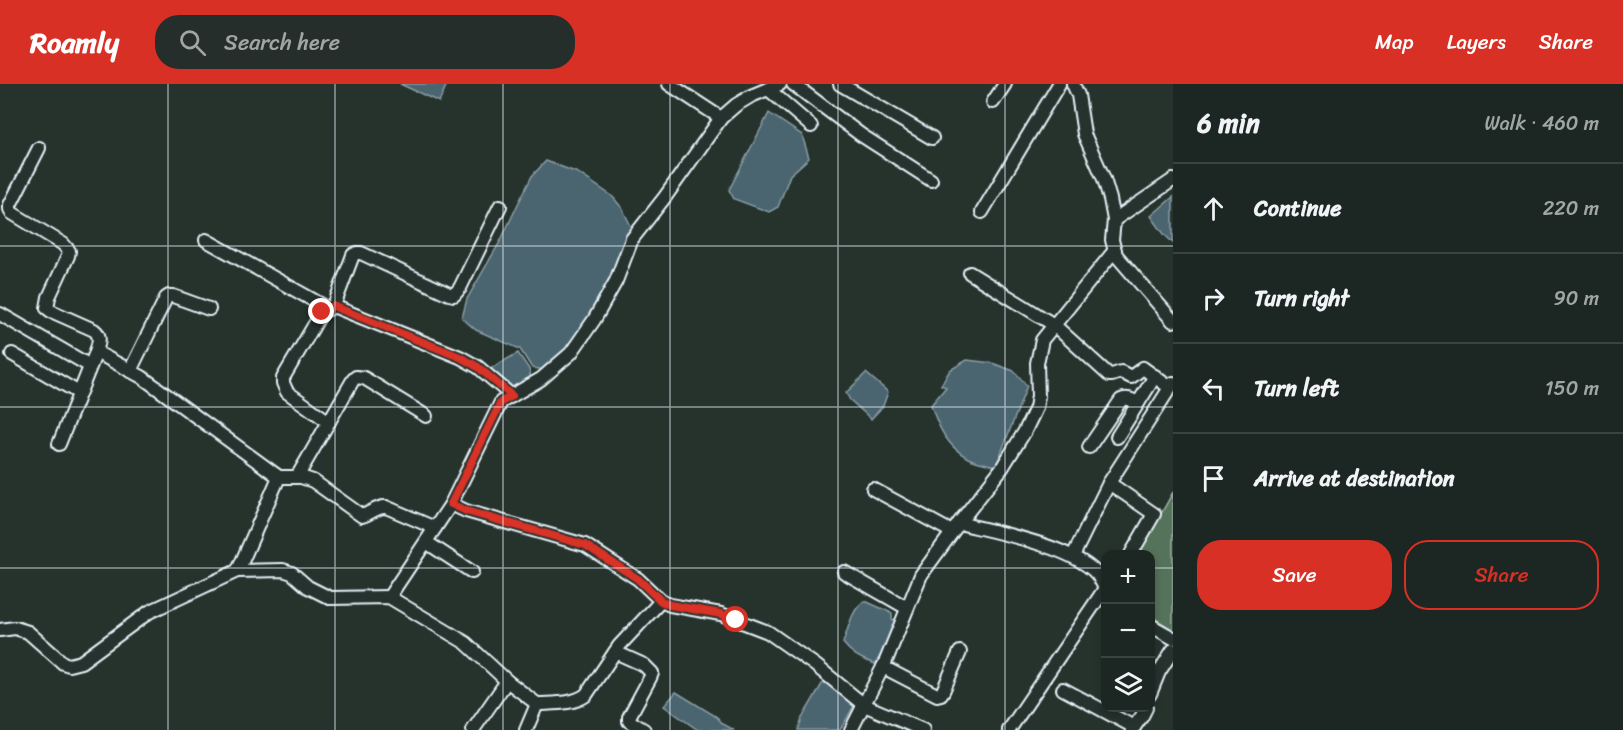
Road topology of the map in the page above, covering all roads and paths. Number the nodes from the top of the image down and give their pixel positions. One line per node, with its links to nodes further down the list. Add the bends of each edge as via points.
1 (669, 84): 9 (street)
2 (793, 84): 13 (street, via 856,132)
3 (840, 84): 11 (street)
4 (1005, 84): 8 (street)
5 (1059, 84): 16 (street)
6 (1073, 84): 17 (street, via 1084,134 1104,179)
7 (774, 87): 9 (street, via 736,105); 10 (street)
8 (993, 102)
9 (721, 118): 33 (street, via 632,239 616,281 571,353 541,379)
10 (811, 126)
11 (932, 138)
12 (39, 148): 26 (street, via 10,209 69,251 48,308 98,333)
13 (931, 180)
14 (1173, 180): 17 (street)
15 (500, 206): 21 (street, via 454,295 357,253)
16 (982, 212)
17 (1114, 220): 19 (street)
18 (206, 240): 21 (street)
19 (1114, 250): 24 (street); 25 (street)
20 (970, 273): 25 (street)
21 (331, 307): 33 (street, via 460,357); 36 (street, via 322,312 283,383 287,392)
22 (209, 309): 29 (street, via 174,296 166,298)
23 (0, 314): 28 (street)
24 (1173, 321)
25 (1054, 325): 30 (street, via 1109,375 1121,372 1131,377 1143,368); 45 (street, via 1042,340 1036,408 1025,431)
26 (96, 352): 28 (street); 29 (street)
27 (12, 354): 32 (street)
28 (90, 366): 32 (street)
29 (130, 371): 40 (street)
30 (1155, 376): 31 (street); 34 (street)
31 (1171, 385): 42 (street)
32 (79, 393): 38 (street)
33 (512, 396): 44 (street, via 501,402)
34 (1138, 403): 37 (street); 39 (street, via 1121,400)
35 (426, 416): 36 (street, via 360,376 353,380)
36 (329, 422): 41 (street)
37 (1116, 437)
38 (59, 444)
39 (1089, 447)
40 (279, 477): 41 (street); 50 (street)
41 (297, 477): 46 (street, via 313,481 362,516 382,506)
42 (1109, 483): 48 (street, via 1154,514); 49 (street)
43 (873, 489): 45 (street)
44 (451, 504): 46 (street); 56 (street, via 585,545 638,579)
45 (956, 527): 49 (street); 57 (street, via 921,575)
46 (435, 528): 47 (street)
47 (426, 542): 51 (street); 55 (street)
48 (1134, 550)
49 (1073, 556): 53 (street)
50 (237, 571): 55 (street, via 283,570 330,598); 59 (street, via 154,609 75,664 57,659 28,632 15,628)
51 (472, 572)
52 (844, 572): 57 (street)
53 (1101, 581)
54 (1101, 594): 77 (street)
55 (389, 597): 65 (street, via 466,643)
56 (661, 601): 62 (street); 69 (street, via 721,614 768,632)
57 (908, 609): 64 (street)
58 (1155, 628): 60 (street)
59 (0, 630)
60 (1173, 638)
61 (1173, 650): 66 (street)
62 (615, 652): 68 (street, via 592,688 579,700); 74 (street, via 645,665 652,673 629,717 632,724)
63 (960, 652): 64 (street, via 943,691 937,695)
64 (883, 667): 69 (street)
65 (507, 681): 68 (street); 72 (street)
66 (1155, 682)
67 (1063, 689): 71 (street)
68 (537, 704): 73 (street)
69 (864, 705): 75 (street); 76 (street)
70 (1144, 712): 71 (street)
71 (1133, 729)
72 (473, 730)
73 (526, 730)
74 (644, 730)
75 (851, 730)
76 (922, 730)
77 (1009, 730)

